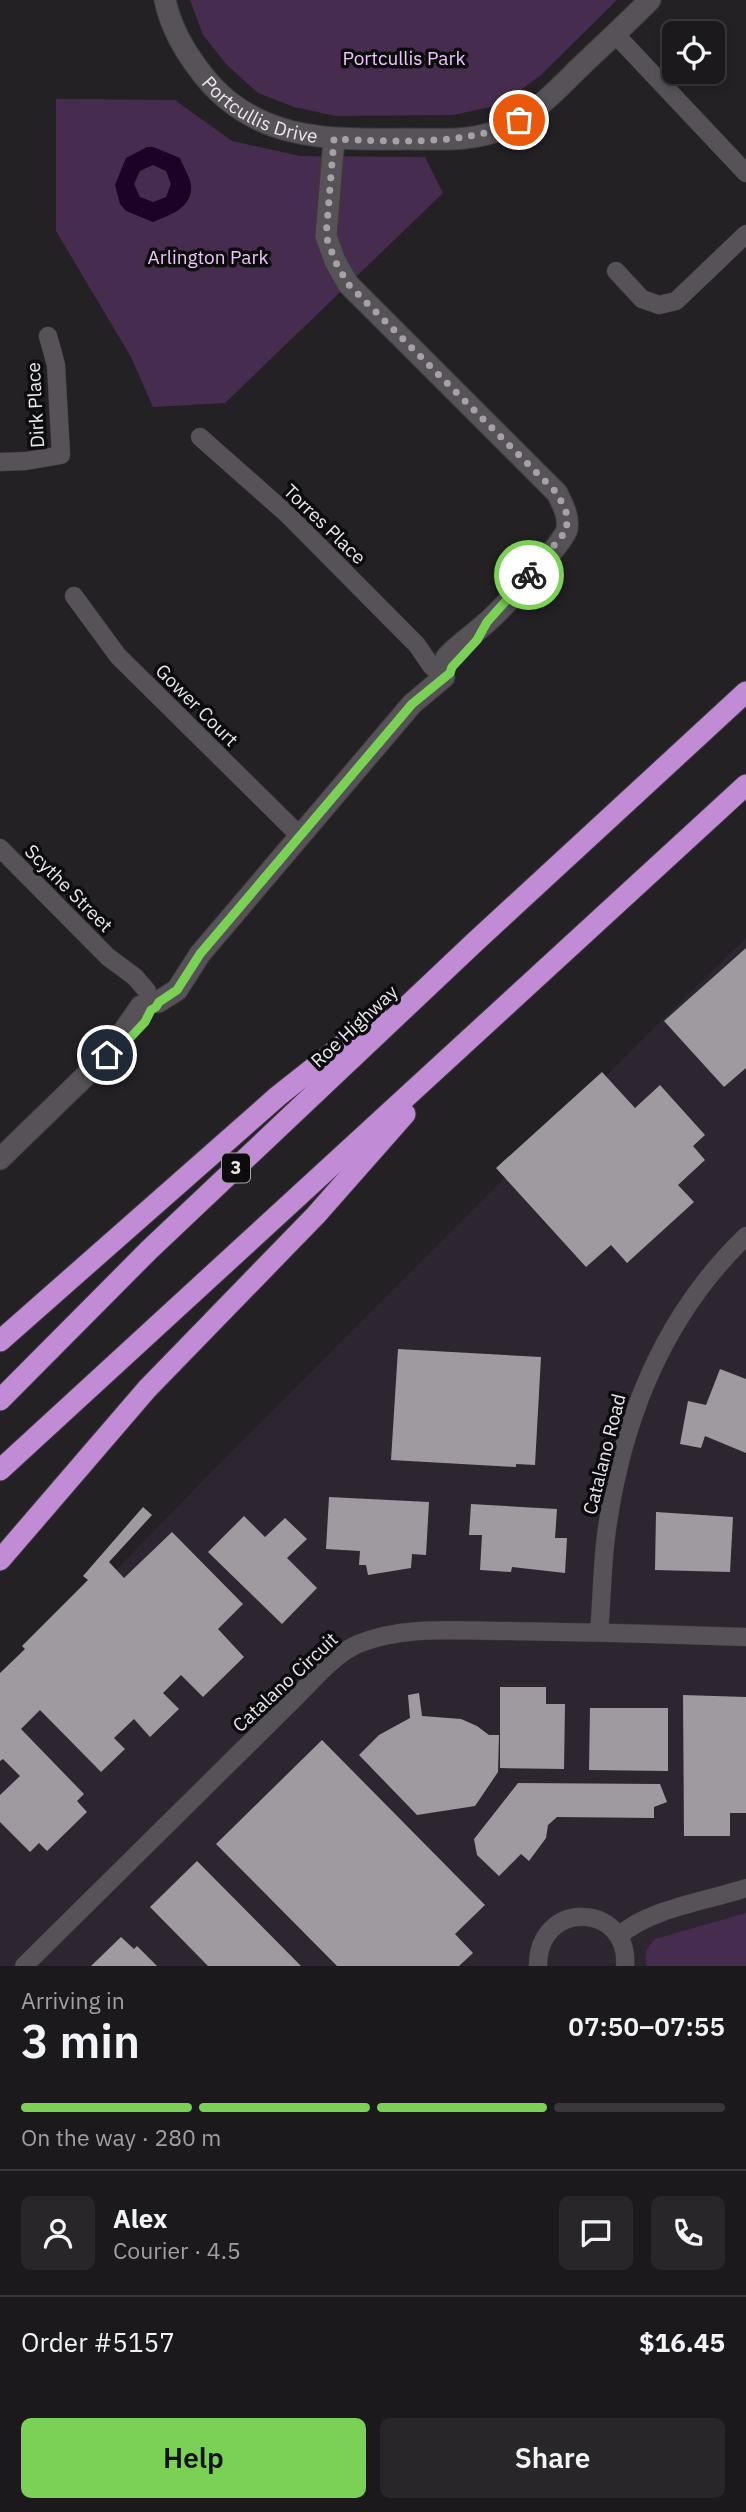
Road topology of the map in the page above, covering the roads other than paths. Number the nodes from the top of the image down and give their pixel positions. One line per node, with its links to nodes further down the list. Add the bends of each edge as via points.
1 (165, 0): 4 (street, Portcullis Drive, via 185,50 218,93 272,127)
2 (650, 0): 3 (street, Portcullis Drive)
3 (615, 34): 4 (street, Portcullis Drive, via 536,109 501,130 465,138); 5 (street)
4 (334, 139): 12 (street, via 326,236 348,284 557,493 566,511 567,530 557,545 487,622 477,640)
5 (746, 173)
6 (746, 234): 7 (street, via 677,300 659,305 642,299)
7 (616, 271)
8 (48, 336): 10 (street, Dirk Place, via 56,365 61,455)
9 (200, 437): 12 (street, Torres Place, via 286,514)
10 (0, 461)
11 (74, 596): 15 (street, Gower Court, via 118,656)
12 (441, 667): 15 (street)
13 (746, 692): 17 (highway, Roe Highway / 3)
14 (746, 785): 19 (highway)
15 (300, 836): 18 (street, via 200,954)
16 (0, 848): 18 (street, Scythe Street, via 108,957 135,977)
17 (477, 941): 22 (highway, via 278,1096); 23 (highway, Roe Highway / 3, via 149,1250)
18 (148, 1000): 20 (street, via 145,1022 128,1040)
19 (481, 1028): 24 (highway); 25 (highway, via 316,1215 147,1389)
20 (2, 1152)
21 (746, 1237): 26 (street, Catalano Road, via 718,1264 664,1340 638,1398 611,1502)
22 (0, 1341)
23 (0, 1400)
24 (0, 1471)
25 (0, 1560)
26 (600, 1632): 27 (street, Catalano Circuit); 30 (street, Catalano Circuit, via 415,1630 355,1646 297,1696)
27 (746, 1637)
28 (746, 1888): 29 (street, via 659,1913 632,1924)
29 (619, 1936): 31 (street, via 595,1918 565,1919 543,1938); 32 (street)
30 (24, 1966)
31 (538, 1966)
32 (625, 1966)

